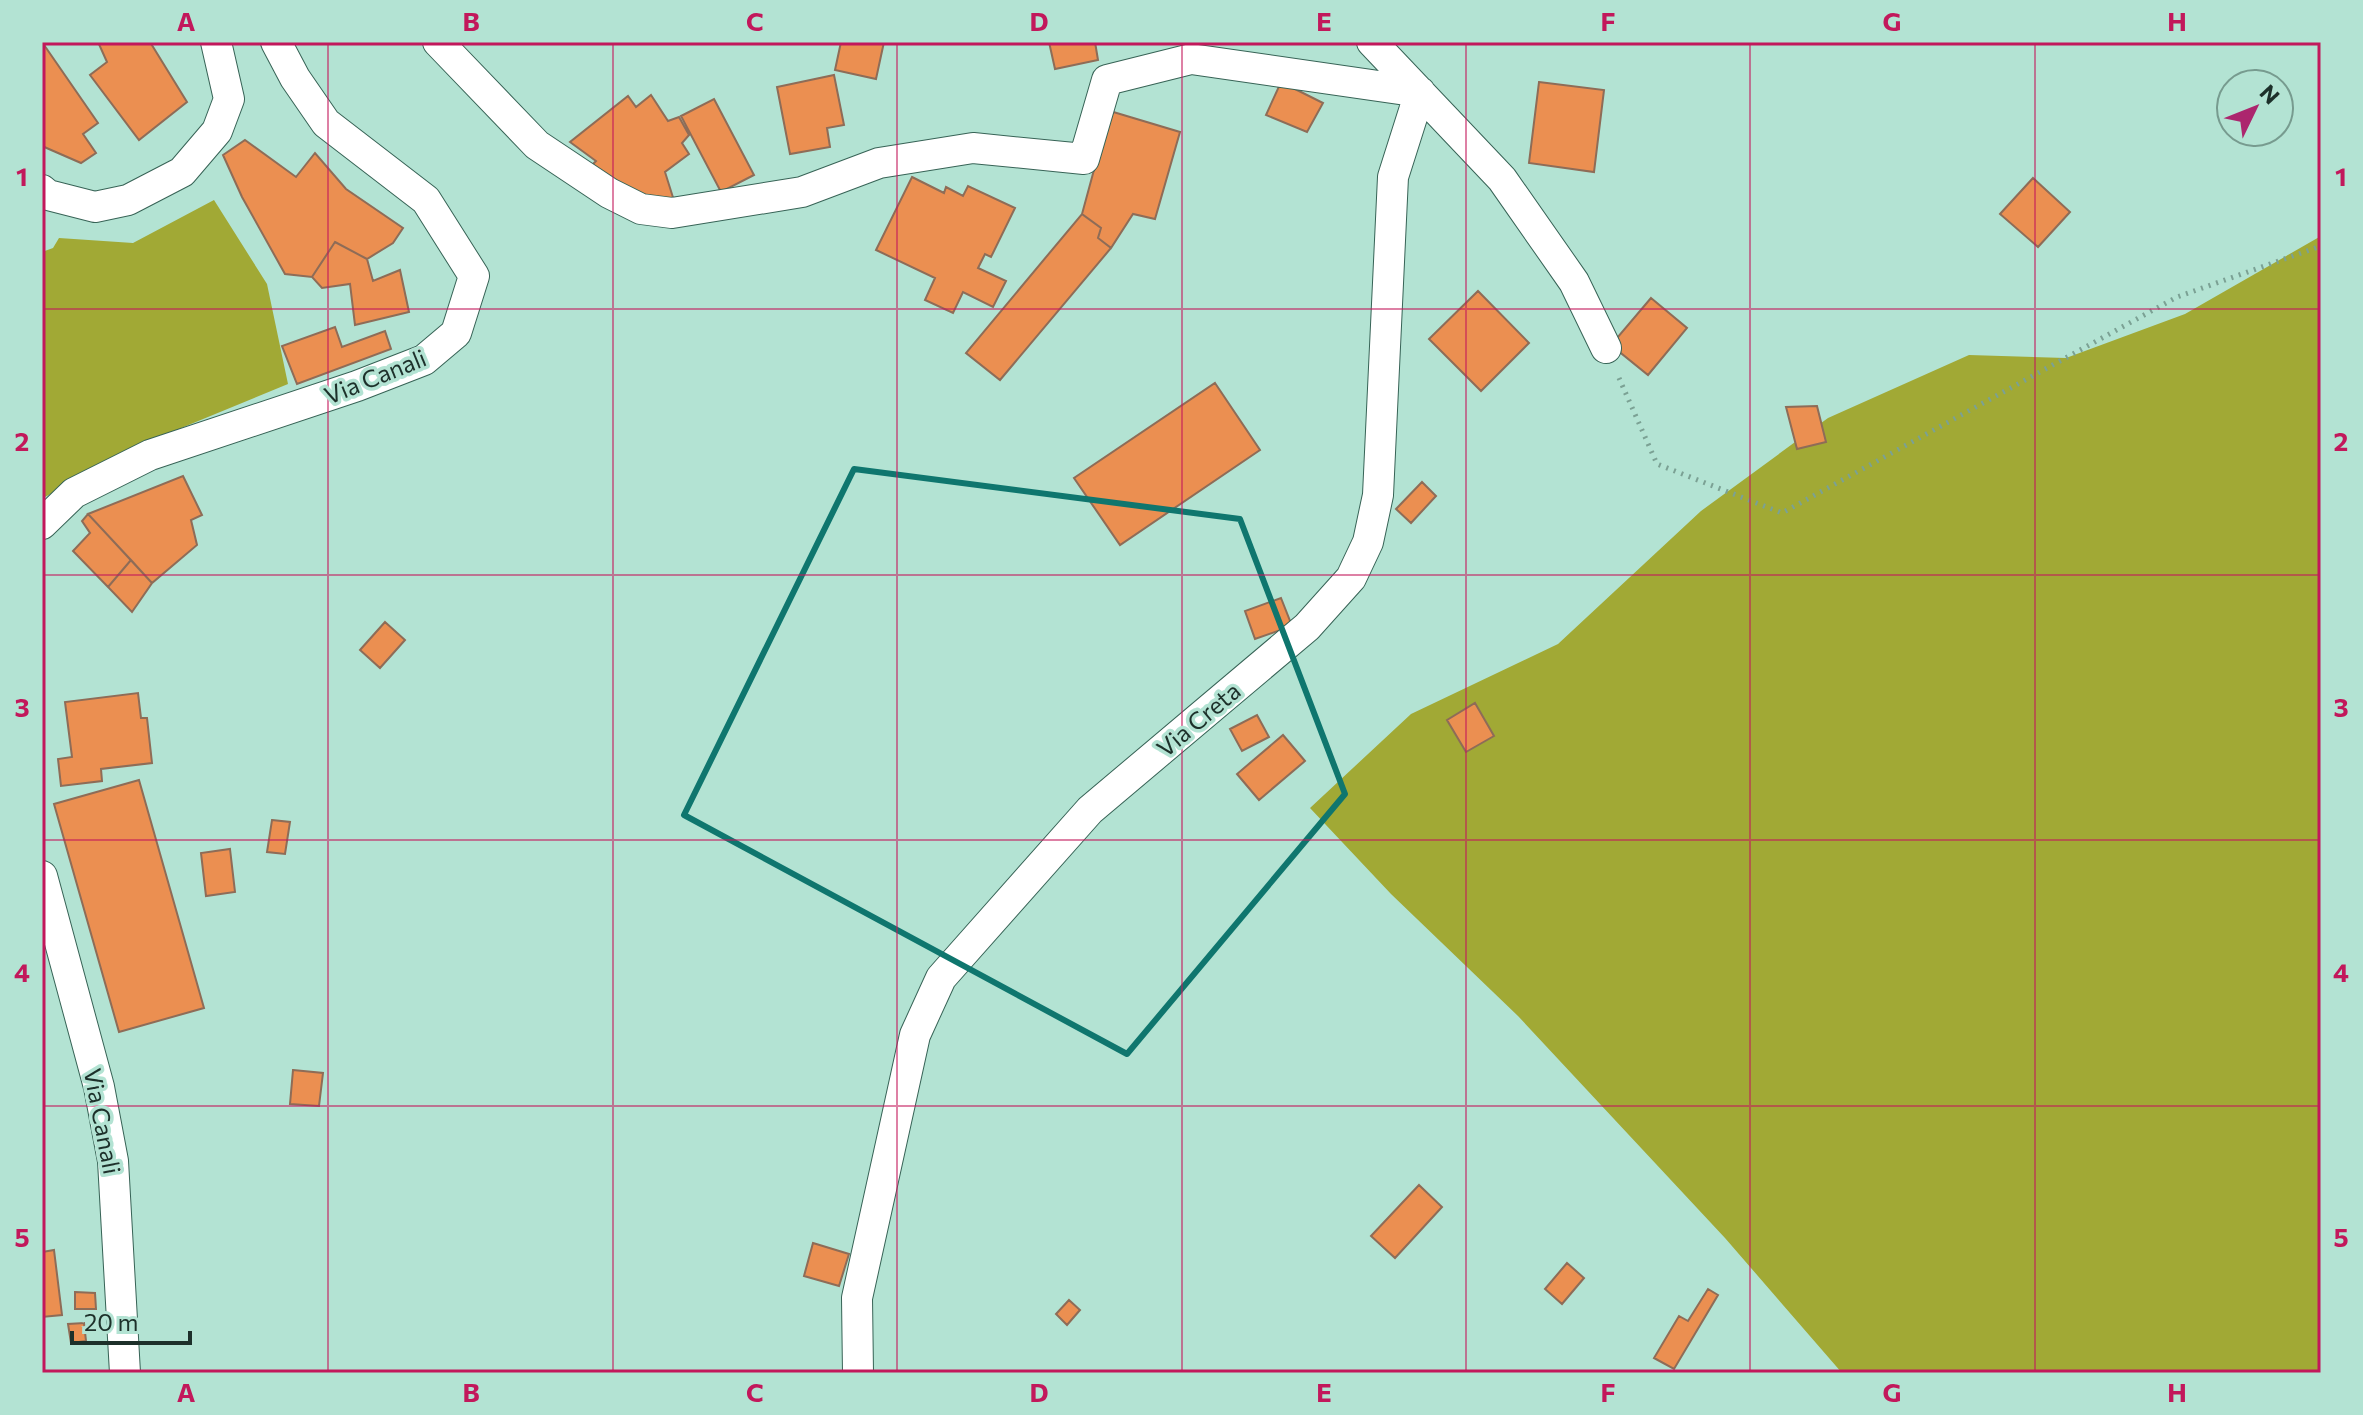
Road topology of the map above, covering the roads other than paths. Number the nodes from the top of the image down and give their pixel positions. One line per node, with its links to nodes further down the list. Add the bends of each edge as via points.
1 (216, 42): 6 (street, via 229,99 217,131 182,172 128,200 95,207)
2 (276, 42): 8 (street, Via Canali, via 326,123 426,200 474,276 456,333 424,360 150,455 74,493)
3 (438, 42): 5 (street, via 537,145 609,193 641,209 672,213 802,192 879,163 973,148 1084,159 1107,80 1191,59)
4 (1372, 42): 5 (street)
5 (1420, 92): 7 (street, via 1502,179 1574,282); 11 (street, Via Creta, via 1393,177 1378,495 1368,542 1351,578 1307,627 1090,810 941,978 915,1035 857,1298)
6 (42, 190)
7 (1606, 348)
8 (42, 524)
9 (42, 876): 10 (street, Via Canali, via 99,1087 113,1161)
10 (125, 1373)
11 (858, 1373)

